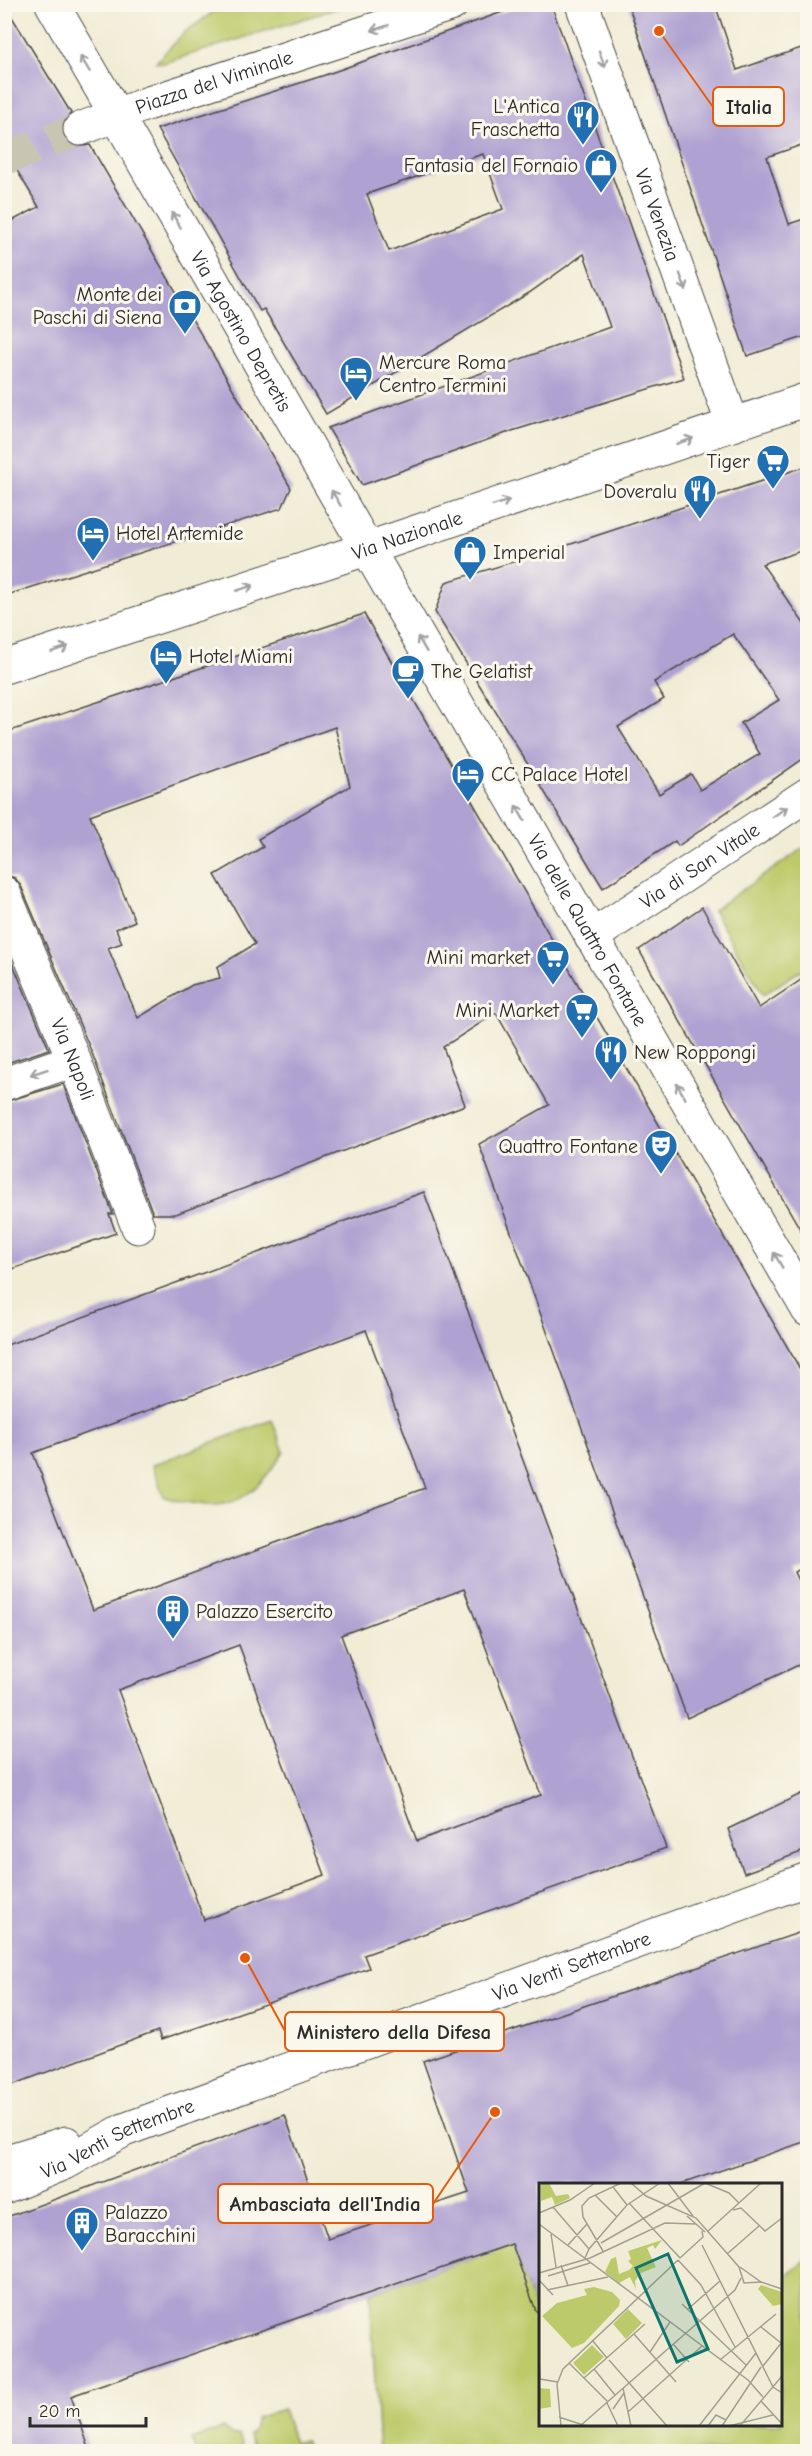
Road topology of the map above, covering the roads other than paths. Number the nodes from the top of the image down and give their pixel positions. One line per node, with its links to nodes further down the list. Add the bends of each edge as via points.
1 (52, 4): 4 (street, Piazza del Viminale, one-way to 1)
2 (582, 4): 7 (street, Via Venezia, one-way to 7)
3 (444, 7): 4 (street, Piazza del Viminale, one-way to 4)
4 (115, 114): 5 (street); 8 (street, Via Agostino Depretis, one-way to 4)
5 (80, 129)
6 (807, 399): 7 (street, Via Nazionale)
7 (733, 425): 8 (street, Via Nazionale, one-way to 7)
8 (366, 549): 9 (street, Via Nazionale, one-way to 8); 12 (street, Via delle Quattro Fontane, one-way to 8)
9 (4, 667)
10 (807, 794): 12 (street, Via di San Vitale, one-way to 10)
11 (4, 893): 13 (street, Via Napoli)
12 (591, 937): 16 (street, Via delle Quattro Fontane, one-way to 12)
13 (74, 1060): 14 (street, one-way to 14); 15 (street, Via Napoli)
14 (4, 1084)
15 (138, 1227)
16 (807, 1310)
17 (807, 1879): 18 (street, Via Venti Settembre)
18 (124, 2130): 19 (street, Via Venti Settembre); 20 (street, Via Venti Settembre, via 65,2163)
19 (4, 2162)
20 (4, 2188)

